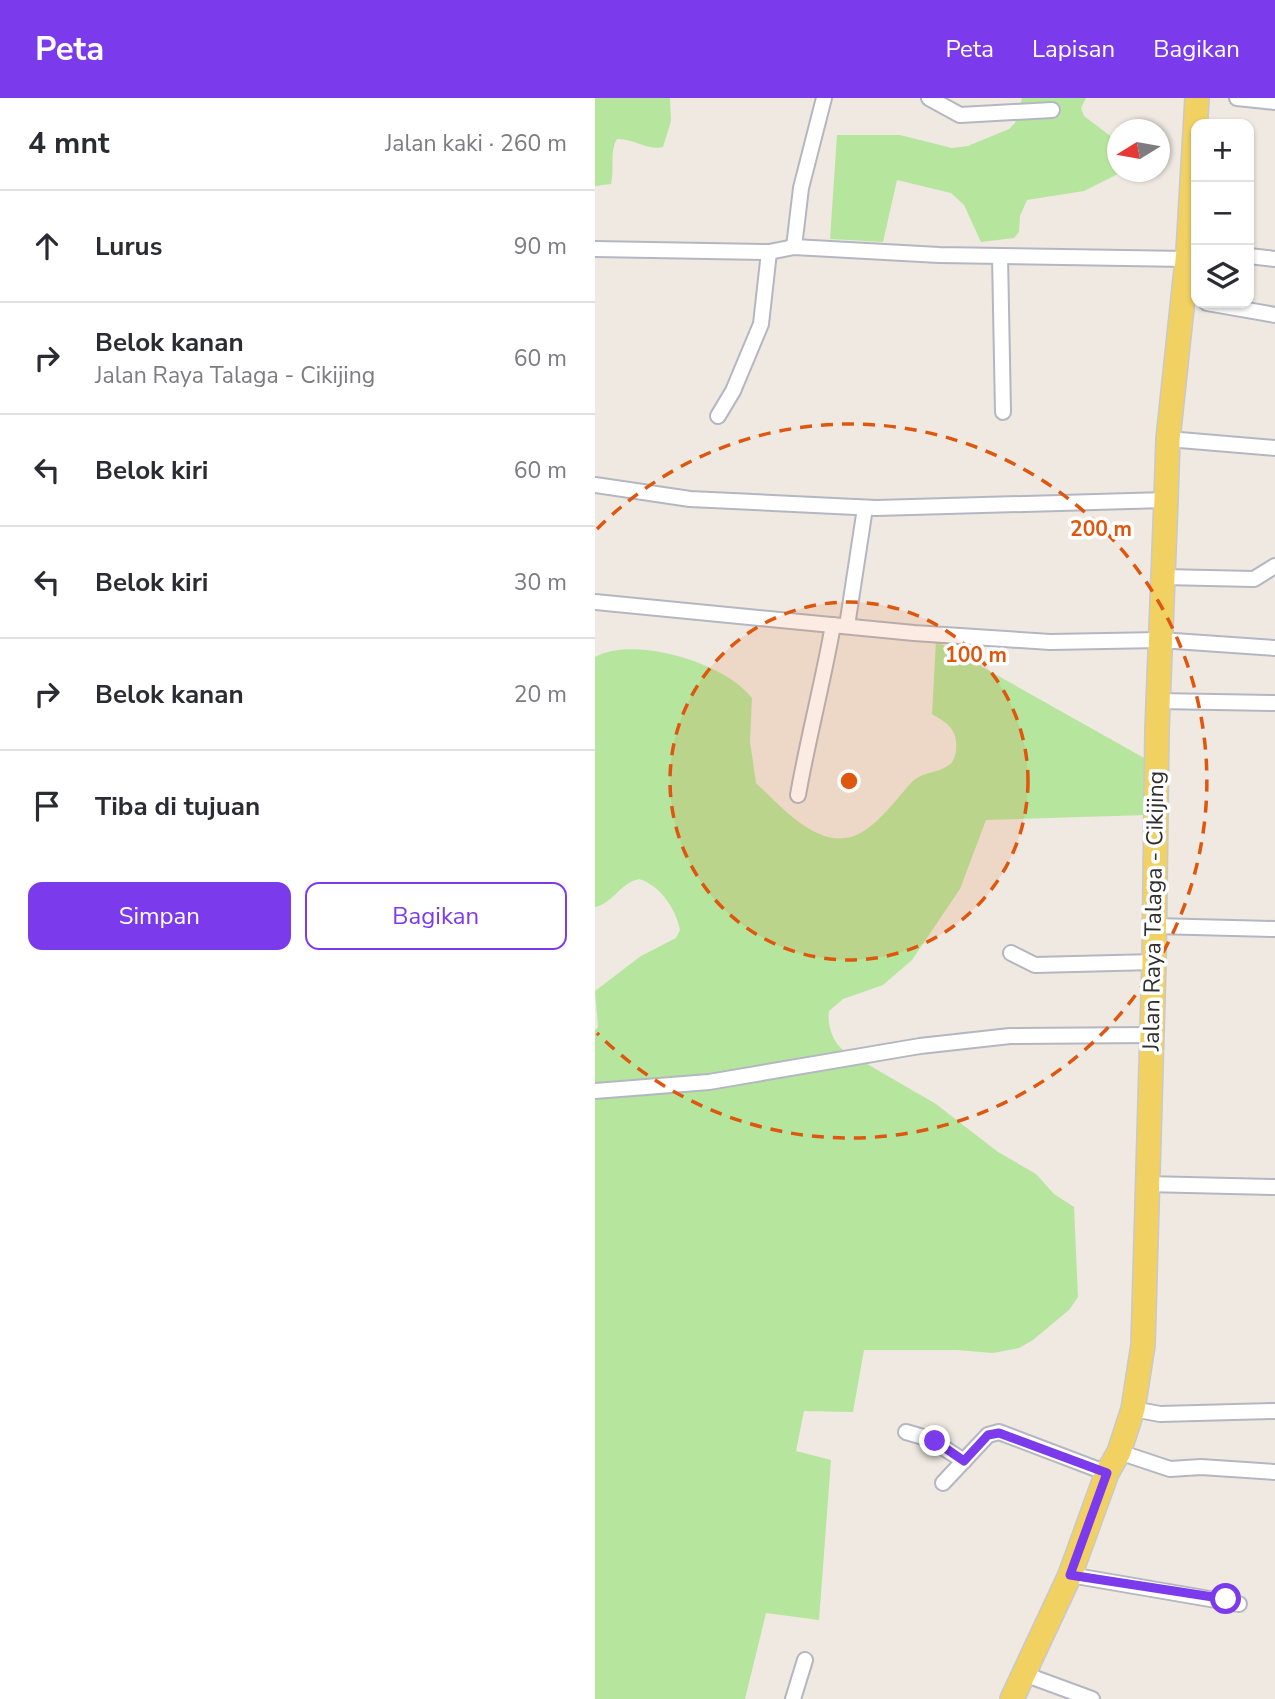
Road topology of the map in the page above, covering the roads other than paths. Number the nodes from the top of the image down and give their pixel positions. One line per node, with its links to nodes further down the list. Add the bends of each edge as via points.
1 (824, 98): 8 (street, via 801,188)
2 (929, 98): 6 (street, via 965,115)
3 (1197, 98): 7 (main road, Jalan Raya Talaga - Cikijing)
4 (1237, 98): 5 (street)
5 (1275, 102)
6 (1052, 110)
7 (1191, 245)
8 (794, 247): 10 (street); 12 (street)
9 (595, 249): 10 (street)
10 (769, 252): 19 (street, via 761,324)
11 (1191, 254): 12 (street); 15 (main road, Jalan Raya Talaga - Cikijing)
12 (1000, 256): 18 (street)
13 (1254, 257): 14 (street)
14 (1275, 259)
15 (1190, 300): 20 (main road, Jalan Raya Talaga - Cikijing)
16 (1235, 308): 17 (street)
17 (1275, 315)
18 (1003, 412)
19 (718, 416)
20 (1168, 439): 21 (street); 23 (main road, Jalan Raya Talaga - Cikijing)
21 (1275, 448)
22 (595, 485): 24 (street, via 690,499)
23 (1165, 500): 24 (street); 26 (main road, Jalan Raya Talaga - Cikijing)
24 (865, 508): 28 (street)
25 (1275, 566): 26 (street, via 1254,579)
26 (1163, 577): 29 (main road, Jalan Raya Talaga - Cikijing)
27 (595, 602): 28 (street)
28 (839, 626): 29 (street, via 1050,642); 33 (street)
29 (1160, 640): 30 (street); 31 (main road, Jalan Raya Talaga - Cikijing)
30 (1275, 649)
31 (1158, 701): 32 (street); 34 (main road, Jalan Raya Talaga - Cikijing)
32 (1275, 704)
33 (798, 795)
34 (1154, 926): 35 (street); 37 (main road, Jalan Raya Talaga - Cikijing)
35 (1275, 929)
36 (1011, 953): 37 (street, via 1035,965)
37 (1154, 962): 38 (main road, Jalan Raya Talaga - Cikijing)
38 (1150, 1035): 39 (street, via 1010,1036 920,1046 709,1082); 40 (main road, Jalan Raya Talaga - Cikijing)
39 (595, 1091)
40 (1146, 1184): 41 (street); 42 (main road, Jalan Raya Talaga - Cikijing, via 1143,1345)
41 (1275, 1187)
42 (1133, 1409): 43 (street, via 1160,1414); 45 (main road, Jalan Raya Talaga - Cikijing)
43 (1275, 1411)
44 (906, 1432): 46 (street, via 930,1439)
45 (1119, 1452): 47 (street, via 1170,1469); 48 (main road, Jalan Raya Talaga - Cikijing)
46 (964, 1461): 48 (street, via 988,1435 999,1433); 49 (street)
47 (1275, 1472)
48 (1107, 1473): 50 (main road, Jalan Raya Talaga - Cikijing)
49 (943, 1483)
50 (1070, 1575): 51 (street); 53 (main road, Jalan Raya Talaga - Cikijing)
51 (1239, 1604)
52 (805, 1660): 54 (street)
53 (1024, 1674): 55 (main road, Jalan Raya Talaga - Cikijing); 56 (street)
54 (793, 1699)
55 (1012, 1699)
56 (1092, 1699)

